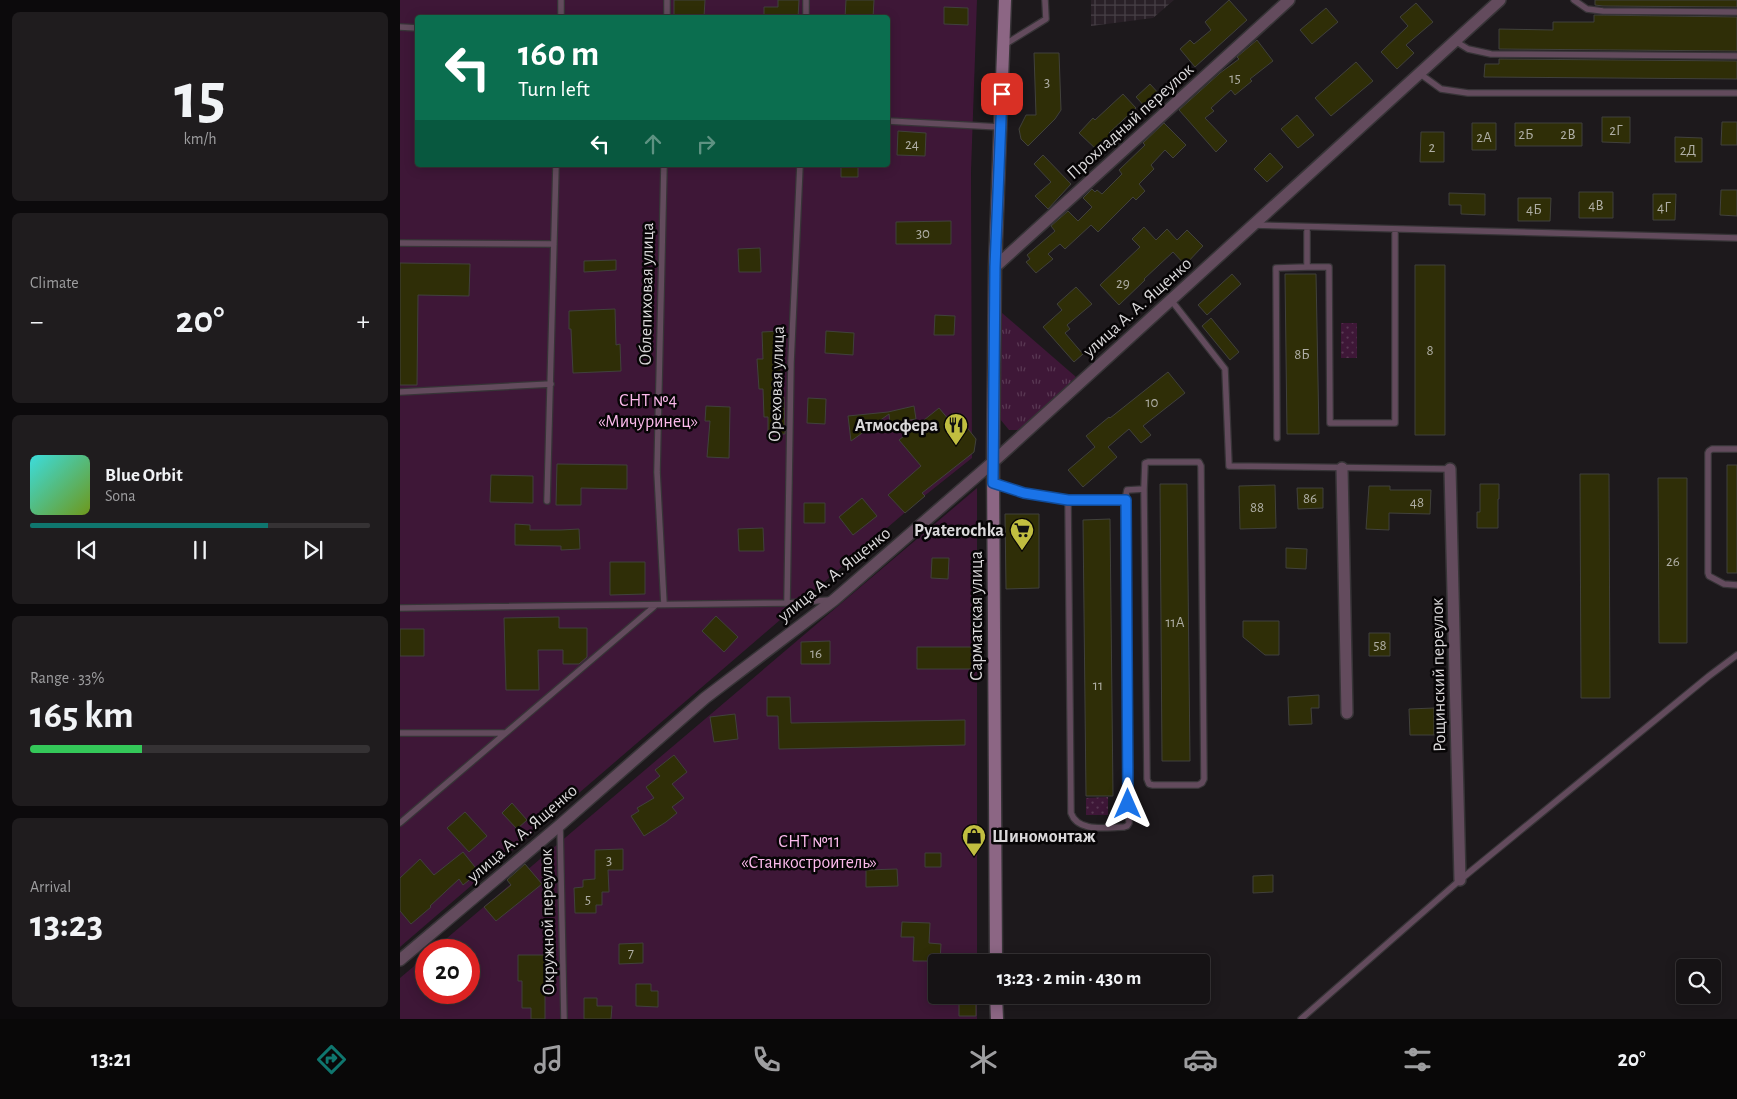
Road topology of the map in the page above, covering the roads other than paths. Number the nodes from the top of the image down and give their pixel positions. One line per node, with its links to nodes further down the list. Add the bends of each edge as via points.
1 (561, 0): 10 (lane)
2 (667, 0): 11 (lane)
3 (806, 0): 12 (lane)
4 (1005, 0): 16 (main road, Сарматская улица)
5 (1044, 0): 16 (lane, via 1046,19)
6 (1289, 0): 31 (street, Прохладный переулок)
7 (1500, 0): 15 (street, улица А. А. Ященко)
8 (1574, 0): 9 (lane, via 1587,9 1603,11)
9 (1737, 12)
10 (561, 15)
11 (667, 15)
12 (806, 15)
13 (400, 27): 14 (lane)
14 (415, 28)
15 (1455, 41): 17 (lane, via 1468,49 1491,54); 18 (street, улица А. А. Ященко)
16 (1004, 44): 21 (main road, Сарматская улица)
17 (1737, 56)
18 (1419, 73): 19 (lane, via 1440,89 1468,93); 25 (street, улица А. А. Ященко)
19 (1737, 93)
20 (890, 121): 21 (lane)
21 (1000, 126): 31 (main road, Сарматская улица)
22 (556, 167): 30 (lane)
23 (664, 167): 49 (lane, Облепиховая улица, via 657,472)
24 (800, 167): 48 (lane, Ореховая улица, via 791,362)
25 (1253, 225): 26 (lane); 33 (street, улица А. А. Ященко)
26 (1306, 227): 27 (lane); 32 (lane)
27 (1395, 230): 28 (lane); 32 (lane, via 1395,423 1330,423 1329,268)
28 (1737, 238)
29 (400, 243): 30 (lane)
30 (554, 244): 34 (lane)
31 (995, 267): 38 (main road, Сарматская улица)
32 (1307, 268): 36 (lane, via 1276,268)
33 (1171, 300): 38 (street, улица А. А. Ященко); 39 (lane, via 1226,369 1229,466)
34 (550, 384): 35 (lane); 45 (lane)
35 (400, 392)
36 (1277, 438)
37 (1737, 450): 46 (lane, via 1709,450 1708,453 1708,573 1720,583)
38 (993, 462): 41 (main road, Сарматская улица); 47 (street, улица А. А. Ященко)
39 (1342, 468): 40 (lane); 53 (street)
40 (1450, 469): 58 (street, Рощинский переулок)
41 (993, 483): 43 (lane, via 1024,493); 59 (main road, Сарматская улица)
42 (1144, 489): 42 (lane, via 1145,463 1199,462 1204,779 1198,785 1153,785 1147,779); 44 (lane, via 1126,490)
43 (1068, 500): 44 (lane); 44 (lane, via 1072,813 1077,821 1093,828 1124,827 1129,823)
44 (1126, 500)
45 (548, 501)
46 (1737, 585)
47 (834, 600): 48 (lane); 57 (street, улица А. А. Ященко, via 704,698)
48 (787, 603): 49 (lane)
49 (664, 604): 50 (lane)
50 (656, 605): 51 (lane); 55 (lane)
51 (400, 608)
52 (1737, 654): 58 (lane)
53 (1347, 713)
54 (400, 733): 55 (lane)
55 (506, 733): 56 (lane)
56 (400, 823)
57 (560, 824): 60 (street, улица А. А. Ященко); 62 (lane, Окружной переулок)
58 (1460, 880): 64 (lane)
59 (996, 954)
60 (400, 960)
61 (996, 1004): 63 (main road)
62 (564, 1019)
63 (996, 1019)
64 (1301, 1019)

